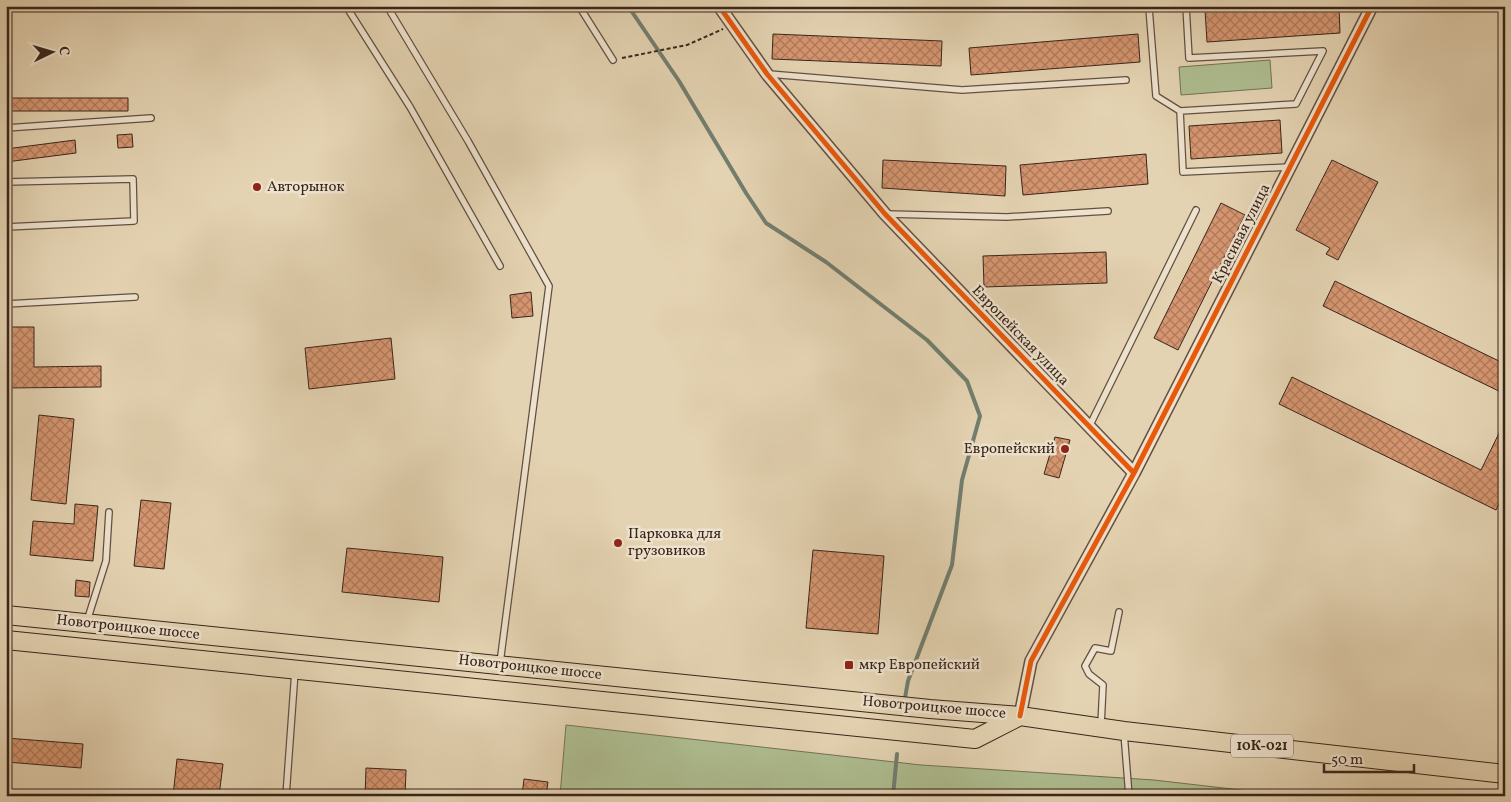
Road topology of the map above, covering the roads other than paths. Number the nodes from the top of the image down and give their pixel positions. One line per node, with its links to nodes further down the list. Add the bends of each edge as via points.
1 (346, 6): 20 (lane, via 410,107)
2 (387, 6): 30 (lane, via 468,141 549,286)
3 (579, 6): 8 (lane)
4 (719, 6): 9 (street, Европейская улица)
5 (1153, 6): 11 (lane, via 1149,8 1156,96)
6 (1186, 6): 11 (lane, via 1189,58 1323,51 1296,104)
7 (1372, 6): 14 (street, Красивая улица)
8 (612, 60)
9 (767, 74): 10 (lane, via 962,90); 18 (street, Европейская улица)
10 (1126, 80)
11 (1180, 111): 14 (lane, via 1183,172)
12 (152, 118): 13 (lane)
13 (6, 128)
14 (1290, 166): 24 (street, Красивая улица)
15 (6, 182): 19 (lane, via 133,179 134,221)
16 (1196, 210): 23 (lane)
17 (1108, 211): 18 (lane, via 1007,217)
18 (885, 214): 23 (street, Европейская улица)
19 (6, 227)
20 (500, 266)
21 (135, 297): 22 (lane)
22 (6, 304)
23 (1089, 427): 24 (street, Европейская улица)
24 (1134, 473): 32 (street, via 1030,661)
25 (109, 512): 28 (lane, via 106,562)
26 (1119, 612): 33 (lane, via 1111,651 1095,648 1085,666 1089,674 1104,685)
27 (6, 615): 28 (main road, Новотроицкое шоссе)
28 (86, 624): 30 (main road, Новотроицкое шоссе)
29 (6, 640): 31 (main road, Новотроицкое шоссе)
30 (499, 665): 32 (main road, Новотроицкое шоссе)
31 (295, 669): 32 (main road, Новотроицкое шоссе, via 975,739); 36 (lane)
32 (1020, 716): 33 (main road, 10К-021)
33 (1101, 727): 34 (main road, 10К-021)
34 (1124, 730): 35 (main road, 10К-021); 37 (lane)
35 (1505, 774)
36 (286, 796)
37 (1129, 796)

